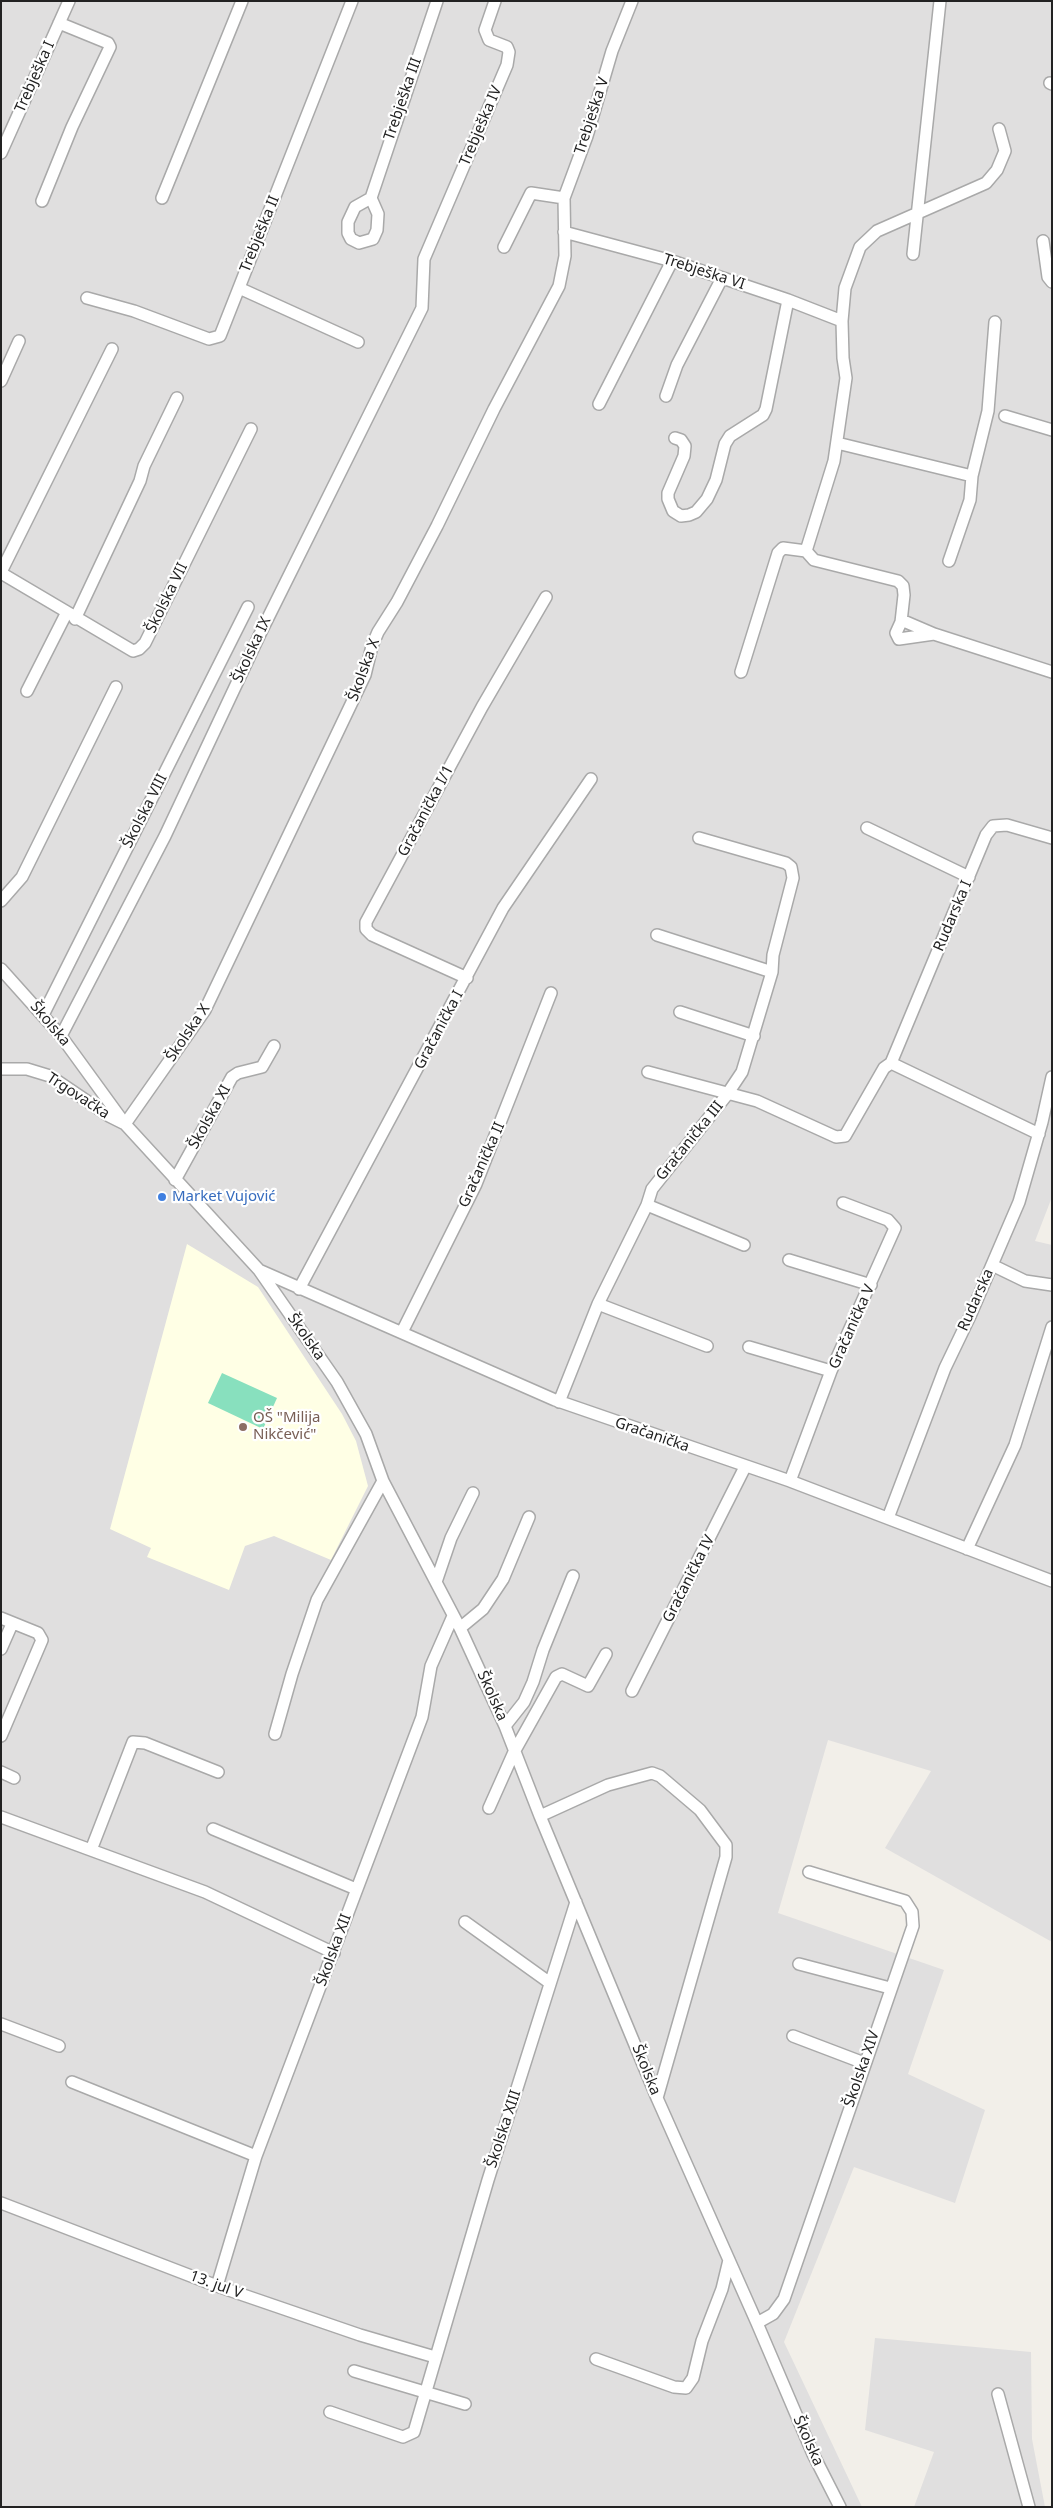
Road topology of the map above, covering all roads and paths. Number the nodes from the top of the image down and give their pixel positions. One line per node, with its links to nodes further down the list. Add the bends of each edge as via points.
1 (69, 1): 8 (street, Trebješka I)
2 (242, 1): 11 (street)
3 (352, 1): 24 (street, Trebješka II)
4 (437, 1): 12 (street, Trebješka III)
5 (495, 1): 20 (street, Trebješka IV, via 485,30 489,40 507,47 506,65)
6 (632, 1): 13 (street, Trebješka V, via 612,51 587,136)
7 (940, 1): 15 (street)
8 (59, 23): 10 (street, Trebješka I); 14 (street, via 108,43 110,48 72,127)
9 (999, 129): 15 (street, via 1005,151 992,178)
10 (1, 153)
11 (162, 198)
12 (371, 198)
13 (564, 198): 16 (street, Trebješka V); 18 (street, via 531,193)
14 (42, 201)
15 (917, 213): 19 (street); 27 (street, via 877,231 860,247 844,288)
16 (564, 232): 21 (street, Trebješka VI); 75 (street, Školska X, via 565,256 559,286 437,526 378,632 366,675 205,1010)
17 (1044, 241): 23 (street, via 1048,277)
18 (504, 247)
19 (913, 254)
20 (424, 259): 67 (street, Školska IX, via 422,308 264,625 165,836)
21 (672, 261): 22 (street, Trebješka VI); 35 (street)
22 (722, 278): 26 (street, Trebješka VI); 33 (street, via 677,365)
23 (1052, 282)
24 (239, 288): 25 (street, Trebješka II, via 220,336 209,339 134,311); 30 (street)
25 (87, 298)
26 (788, 300): 27 (street, Trebješka VI); 39 (street, via 766,409 763,415 730,436 707,499 689,515 681,516 673,511 668,499 685,446)
27 (842, 320): 40 (street, via 846,378)
28 (995, 322): 41 (street, via 988,410)
29 (19, 341): 32 (street)
30 (358, 342)
31 (112, 349): 44 (street, Školska VII)
32 (1, 381)
33 (666, 396)
34 (177, 398): 47 (street, via 140,481)
35 (599, 404)
36 (1005, 416): 38 (street)
37 (251, 429): 47 (street, Školska VII, via 145,643 133,651)
38 (1052, 430)
39 (674, 438)
40 (837, 443): 41 (street); 42 (street)
41 (972, 476): 43 (street, via 970,500)
42 (806, 551): 48 (street, via 814,560 898,581 903,586 904,595); 50 (street, via 783,548 778,553)
43 (949, 561)
44 (1, 573): 47 (street, Školska VII)
45 (546, 597): 63 (street, Gračanička I/1, via 482,707 366,922 366,929 372,935)
46 (248, 607): 66 (street, Školska VIII)
47 (71, 616): 53 (street)
48 (901, 622): 49 (street); 49 (street, via 896,633 899,639)
49 (934, 634): 51 (street)
50 (741, 672)
51 (1052, 672)
52 (116, 687): 59 (street, via 22,877)
53 (27, 692)
54 (591, 779): 63 (street, Gračanička I, via 504,908)
55 (868, 828): 58 (street)
56 (699, 838): 62 (street, Gračanička III, via 786,864 793,872 773,955)
57 (1052, 838): 58 (street, Rudarska I, via 1021,827 993,826)
58 (969, 877): 70 (street, Rudarska I)
59 (1, 901)
60 (657, 935): 62 (street)
61 (1, 969): 66 (street, Školska)
62 (772, 972): 68 (street, Gračanička III)
63 (467, 978): 86 (street, Gračanička I)
64 (551, 993): 89 (street, Gračanička II, via 476,1184)
65 (680, 1012): 68 (street)
66 (43, 1015): 67 (street, Školska)
67 (61, 1036): 75 (street, Školska)
68 (754, 1036): 74 (street, Gračanička III, via 742,1072)
69 (274, 1046): 77 (street, Školska XI, via 262,1067 232,1077)
70 (891, 1063): 74 (street, Rudarska I, via 884,1068 845,1136 836,1137 757,1102); 76 (street)
71 (1, 1069): 75 (street, Trgovačka, via 27,1069 50,1076)
72 (648, 1072): 74 (street)
73 (1052, 1077): 76 (street, Rudarska)
74 (727, 1095): 79 (street, Gračanička III, via 652,1189)
75 (125, 1124): 77 (street, Školska)
76 (1038, 1134): 82 (street, Rudarska, via 1019,1202)
77 (175, 1180): 83 (street, Školska)
78 (843, 1203): 85 (street, Gračanička V, via 894,1225)
79 (647, 1205): 80 (street); 87 (street, Gračanička III)
80 (744, 1245)
81 (788, 1260): 85 (street)
82 (992, 1265): 84 (street, via 1025,1281); 99 (street, Rudarska, via 945,1368)
83 (259, 1270): 86 (street, Gračanička); 95 (street, Školska, via 337,1382 366,1434)
84 (1052, 1285)
85 (871, 1286): 92 (street, Gračanička V)
86 (299, 1289): 89 (street, Gračanička)
87 (598, 1304): 90 (street); 93 (street, Gračanička III)
88 (1052, 1327): 100 (street, via 1015,1444)
89 (402, 1332): 93 (street, Gračanička)
90 (707, 1346)
91 (748, 1347): 92 (street)
92 (831, 1371): 96 (street, Gračanička V)
93 (559, 1402): 94 (street, Gračanička)
94 (745, 1467): 96 (street, Gračanička); 110 (street, Gračanička IV)
95 (383, 1481): 103 (street, Školska); 112 (street, via 318,1600)
96 (790, 1482): 99 (street, Gračanička)
97 (473, 1493): 103 (street, via 451,1538)
98 (529, 1517): 107 (street, via 503,1579 483,1609)
99 (888, 1518): 100 (street, Gračanička)
100 (967, 1548): 102 (street, Gračanička)
101 (574, 1576): 111 (street, via 524,1702)
102 (1052, 1581)
103 (436, 1582): 104 (street, Školska)
104 (454, 1616): 107 (street, Školska); 124 (street, Školska XII, via 431,1666 422,1717)
105 (1, 1618): 106 (street)
106 (12, 1624): 108 (street); 113 (street, via 38,1633 42,1640)
107 (460, 1628): 111 (street, Školska)
108 (1, 1649)
109 (606, 1654): 114 (street, via 588,1686 558,1674)
110 (632, 1692)
111 (505, 1726): 114 (street, Školska)
112 (275, 1734)
113 (1, 1736)
114 (514, 1752): 118 (street); 119 (street, Školska)
115 (1, 1772): 117 (street)
116 (218, 1772): 122 (street, via 145,1743 133,1742)
117 (14, 1778)
118 (489, 1808)
119 (540, 1816): 125 (street, Školska); 136 (street, via 608,1785 652,1772 700,1810 726,1845 726,1857)
120 (1, 1817): 122 (street)
121 (213, 1829): 124 (street)
122 (91, 1850): 127 (street, via 205,1892)
123 (809, 1872): 130 (street, Školska XIV, via 905,1901 909,1906 914,1918 913,1926)
124 (356, 1889): 127 (street, Školska XII)
125 (576, 1902): 129 (street, Školska XIII); 136 (street, Školska)
126 (466, 1922): 129 (street)
127 (334, 1953): 137 (street, Školska XII)
128 (799, 1964): 130 (street)
129 (550, 1982): 142 (street, Školska XIII)
130 (890, 1988): 134 (street, Školska XIV)
131 (1, 2024): 133 (street)
132 (793, 2036): 134 (street)
133 (59, 2046)
134 (864, 2064): 141 (street, Školska XIV, via 784,2298 773,2314)
135 (72, 2082): 137 (street)
136 (657, 2098): 139 (street, Školska)
137 (256, 2156): 140 (street, Školska XII)
138 (1, 2203): 140 (street, 13. jul V)
139 (729, 2260): 141 (street, Školska); 143 (street, via 693,2378 686,2388 674,2387)
140 (217, 2286): 142 (street, 13. jul V)
141 (757, 2323): 149 (street, Školska, via 812,2454)
142 (435, 2357): 145 (street, Školska XIII)
143 (596, 2359)
144 (354, 2371): 145 (street)
145 (426, 2394): 147 (street); 148 (street, Školska XIII, via 414,2432 403,2437)
146 (998, 2394): 150 (street)
147 (466, 2404)
148 (330, 2412)
149 (840, 2507)
150 (1029, 2507)

